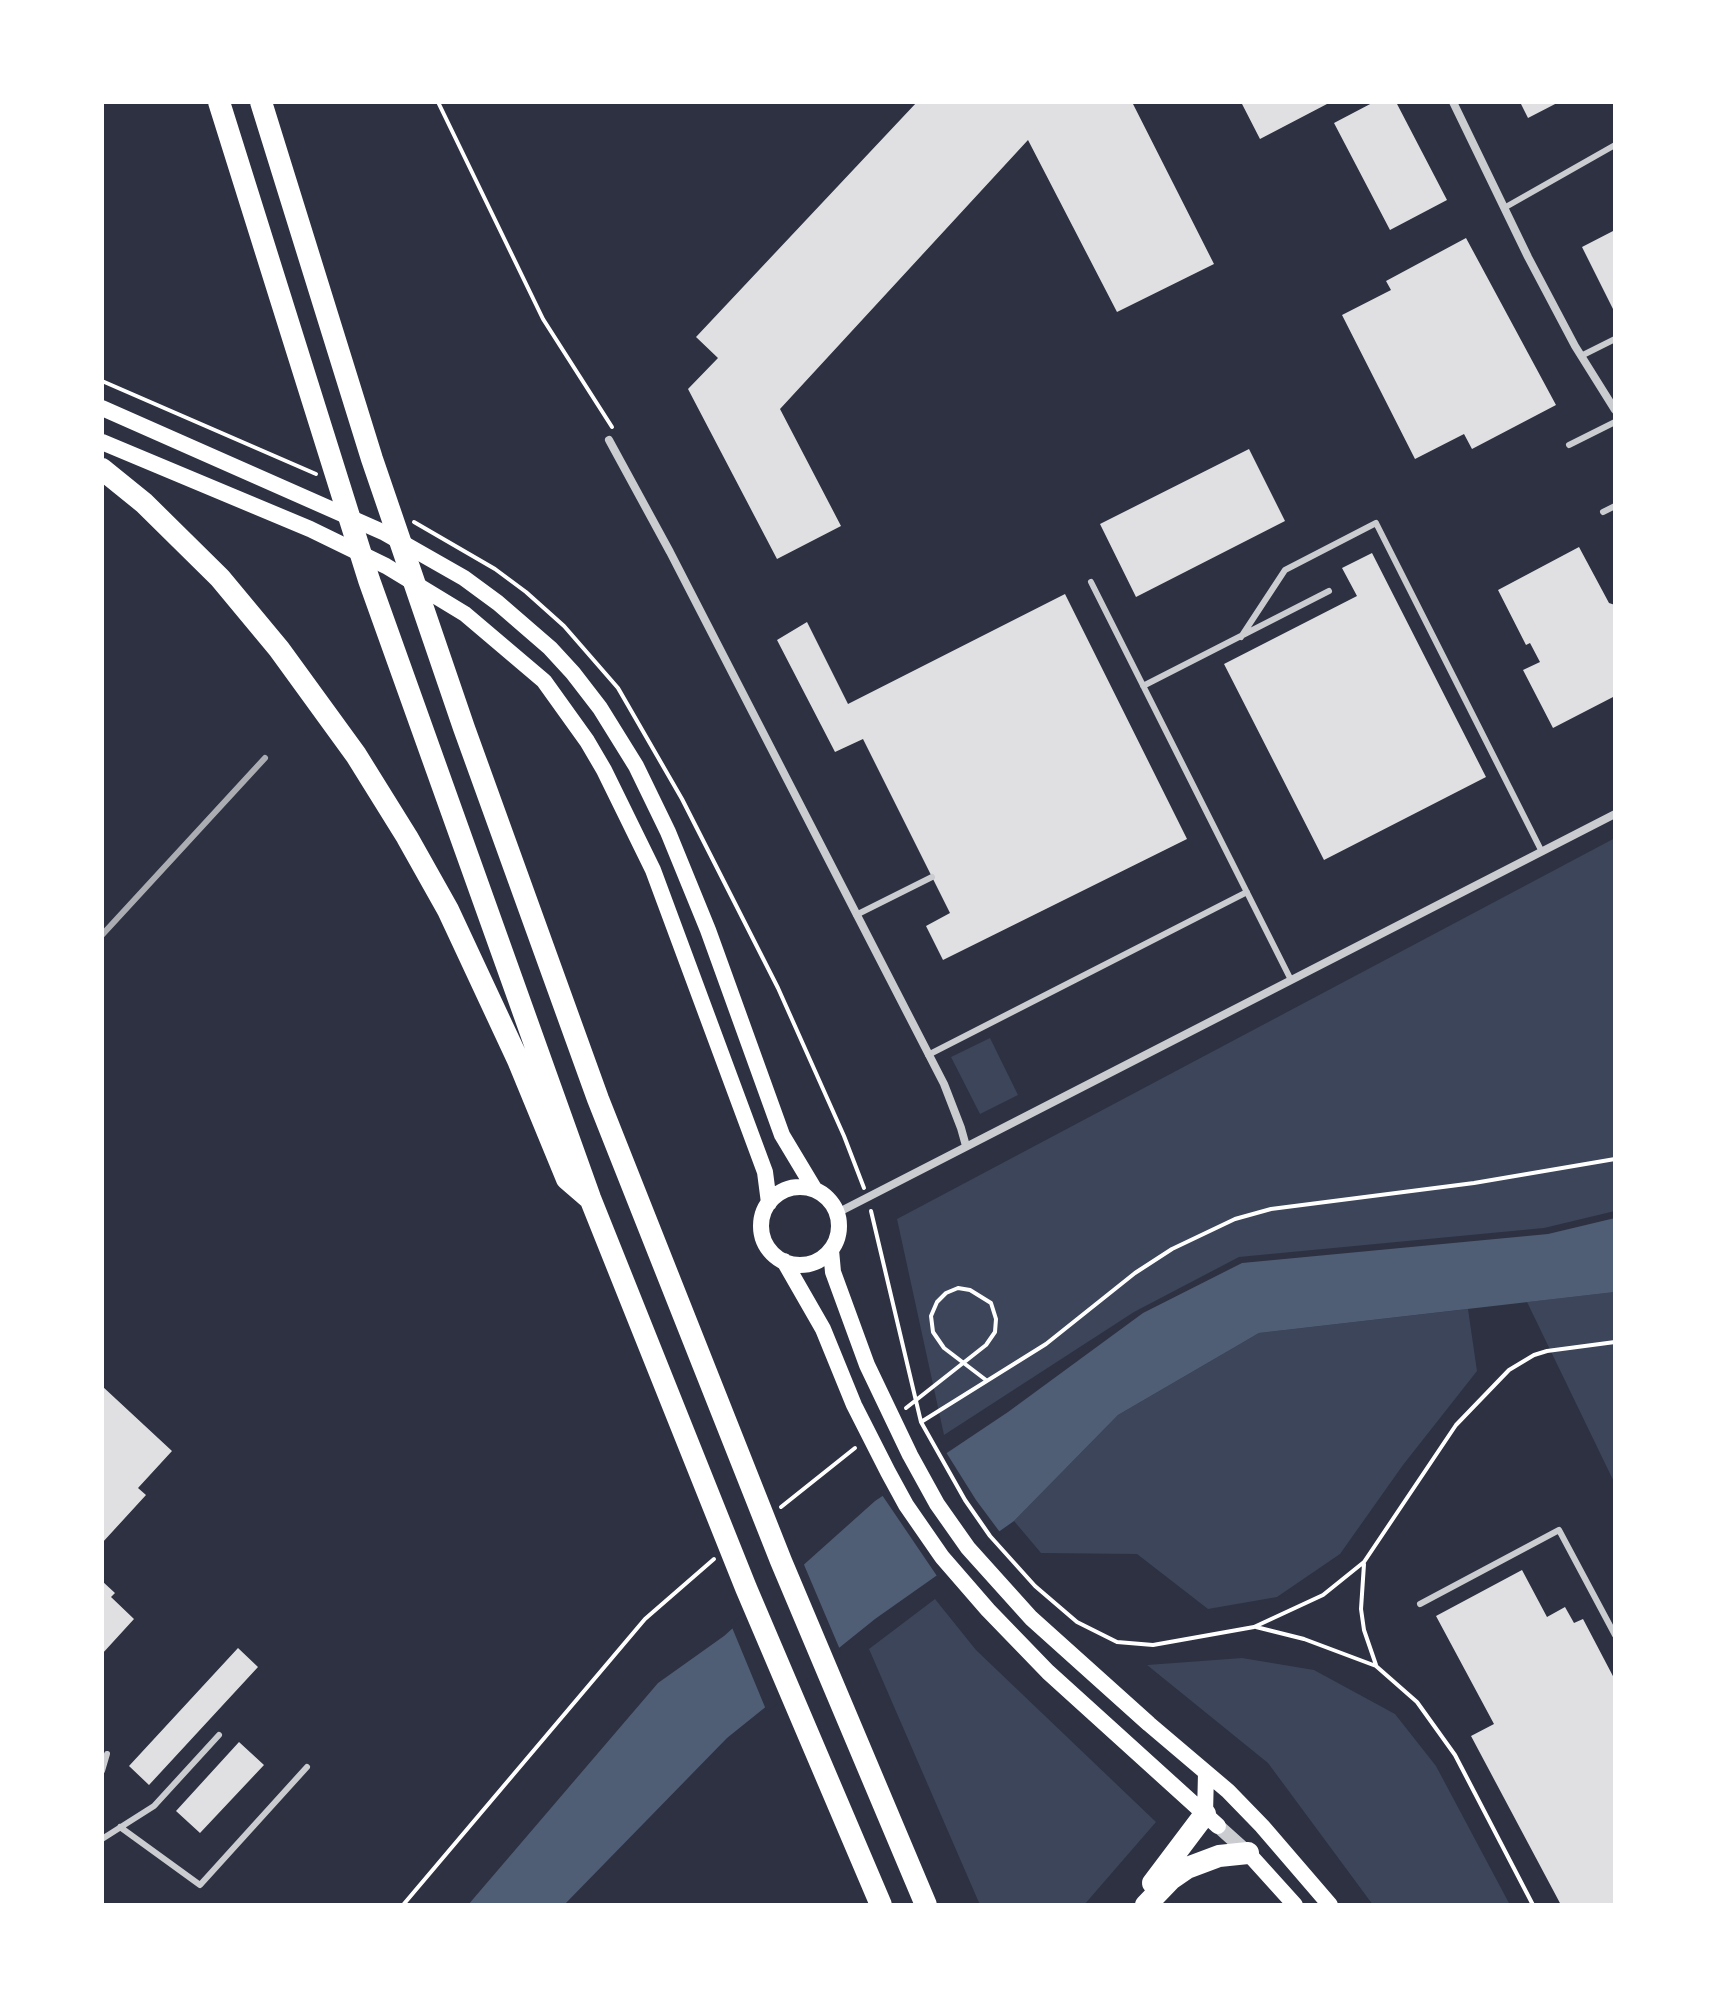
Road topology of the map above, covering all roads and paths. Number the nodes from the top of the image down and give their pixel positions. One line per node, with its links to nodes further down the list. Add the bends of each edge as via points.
1 (219, 102): 36 (highway, via 369,580)
2 (261, 102): 65 (highway, via 341,363 464,728 598,1099 781,1561)
3 (438, 102): 13 (path, via 543,319 606,414 614,432)
4 (1453, 102): 6 (street)
5 (1615, 145): 6 (lane)
6 (1504, 208): 8 (street)
7 (1615, 339): 8 (lane)
8 (1581, 356): 11 (street)
9 (102, 381): 17 (path)
10 (102, 408): 35 (main road, via 385,533 472,584 524,623 573,673 636,766 668,832 782,1135)
11 (1615, 410)
12 (1615, 422): 15 (lane)
13 (609, 440): 29 (street)
14 (102, 442): 37 (main road, via 386,566 491,634 544,681 587,741 653,870 765,1172)
15 (1569, 445)
16 (102, 469): 36 (highway, via 220,578 356,755 448,910 567,1179)
17 (318, 475)
18 (1615, 506): 19 (lane)
19 (1603, 512)
20 (1091, 582): 23 (lane)
21 (1329, 591): 22 (lane)
22 (1241, 637): 23 (lane); 26 (lane, via 1285,570 1376,523)
23 (1143, 686): 28 (lane)
24 (682, 799): 34 (path, via 790,1014)
25 (1615, 814): 26 (street)
26 (1542, 852): 30 (street)
27 (932, 877): 29 (lane)
28 (1247, 892): 30 (lane); 31 (lane)
29 (856, 915): 31 (street)
30 (1291, 980): 32 (street)
31 (928, 1055): 32 (street)
32 (966, 1146): 38 (street)
33 (1615, 1159): 43 (path, via 1271,1209 1235,1219 1172,1249 1046,1344)
34 (864, 1188)
35 (815, 1190): 37 (main road, via 788,1189); 38 (main road)
36 (590, 1198): 64 (highway, via 746,1588)
37 (769, 1203): 41 (main road, via 763,1235)
38 (837, 1213): 40 (main road, via 839,1231)
39 (873, 1216): 45 (path)
40 (831, 1250): 41 (main road, via 807,1264); 58 (main road, via 833,1272 867,1365 937,1504 968,1548 1054,1638)
41 (784, 1261): 59 (main road, via 823,1329 888,1472 964,1585 1048,1672)
42 (1615, 1342): 49 (path, via 1534,1355 1495,1382 1442,1444)
43 (986, 1380): 44 (path, via 944,1348 933,1332 937,1302 958,1288 991,1303 995,1332 986,1345); 45 (path)
44 (903, 1411)
45 (921, 1422): 51 (path, via 965,1500 1003,1552 1077,1622 1117,1642 1153,1645)
46 (867, 1439): 47 (path)
47 (771, 1515)
48 (715, 1559): 63 (path, via 645,1619)
49 (1364, 1562): 51 (path, via 1323,1595); 53 (path, via 1361,1609)
50 (1420, 1604): 52 (lane, via 1559,1530)
51 (1254, 1627): 53 (path)
52 (1615, 1635)
53 (1376, 1666): 69 (path, via 1417,1702 1442,1735)
54 (219, 1735): 60 (lane, via 154,1806)
55 (107, 1754): 57 (lane)
56 (307, 1767): 60 (lane, via 200,1885)
57 (102, 1771)
58 (1206, 1773): 59 (main road); 68 (main road, via 1262,1826)
59 (1212, 1820): 62 (street); 66 (highway, via 1144,1896)
60 (120, 1827): 61 (lane)
61 (102, 1839)
62 (1248, 1853): 66 (highway, via 1219,1856 1187,1868); 67 (main road)
63 (403, 1905)
64 (881, 1905)
65 (926, 1905)
66 (1143, 1905)
67 (1295, 1905)
68 (1330, 1905)
69 (1533, 1905)

